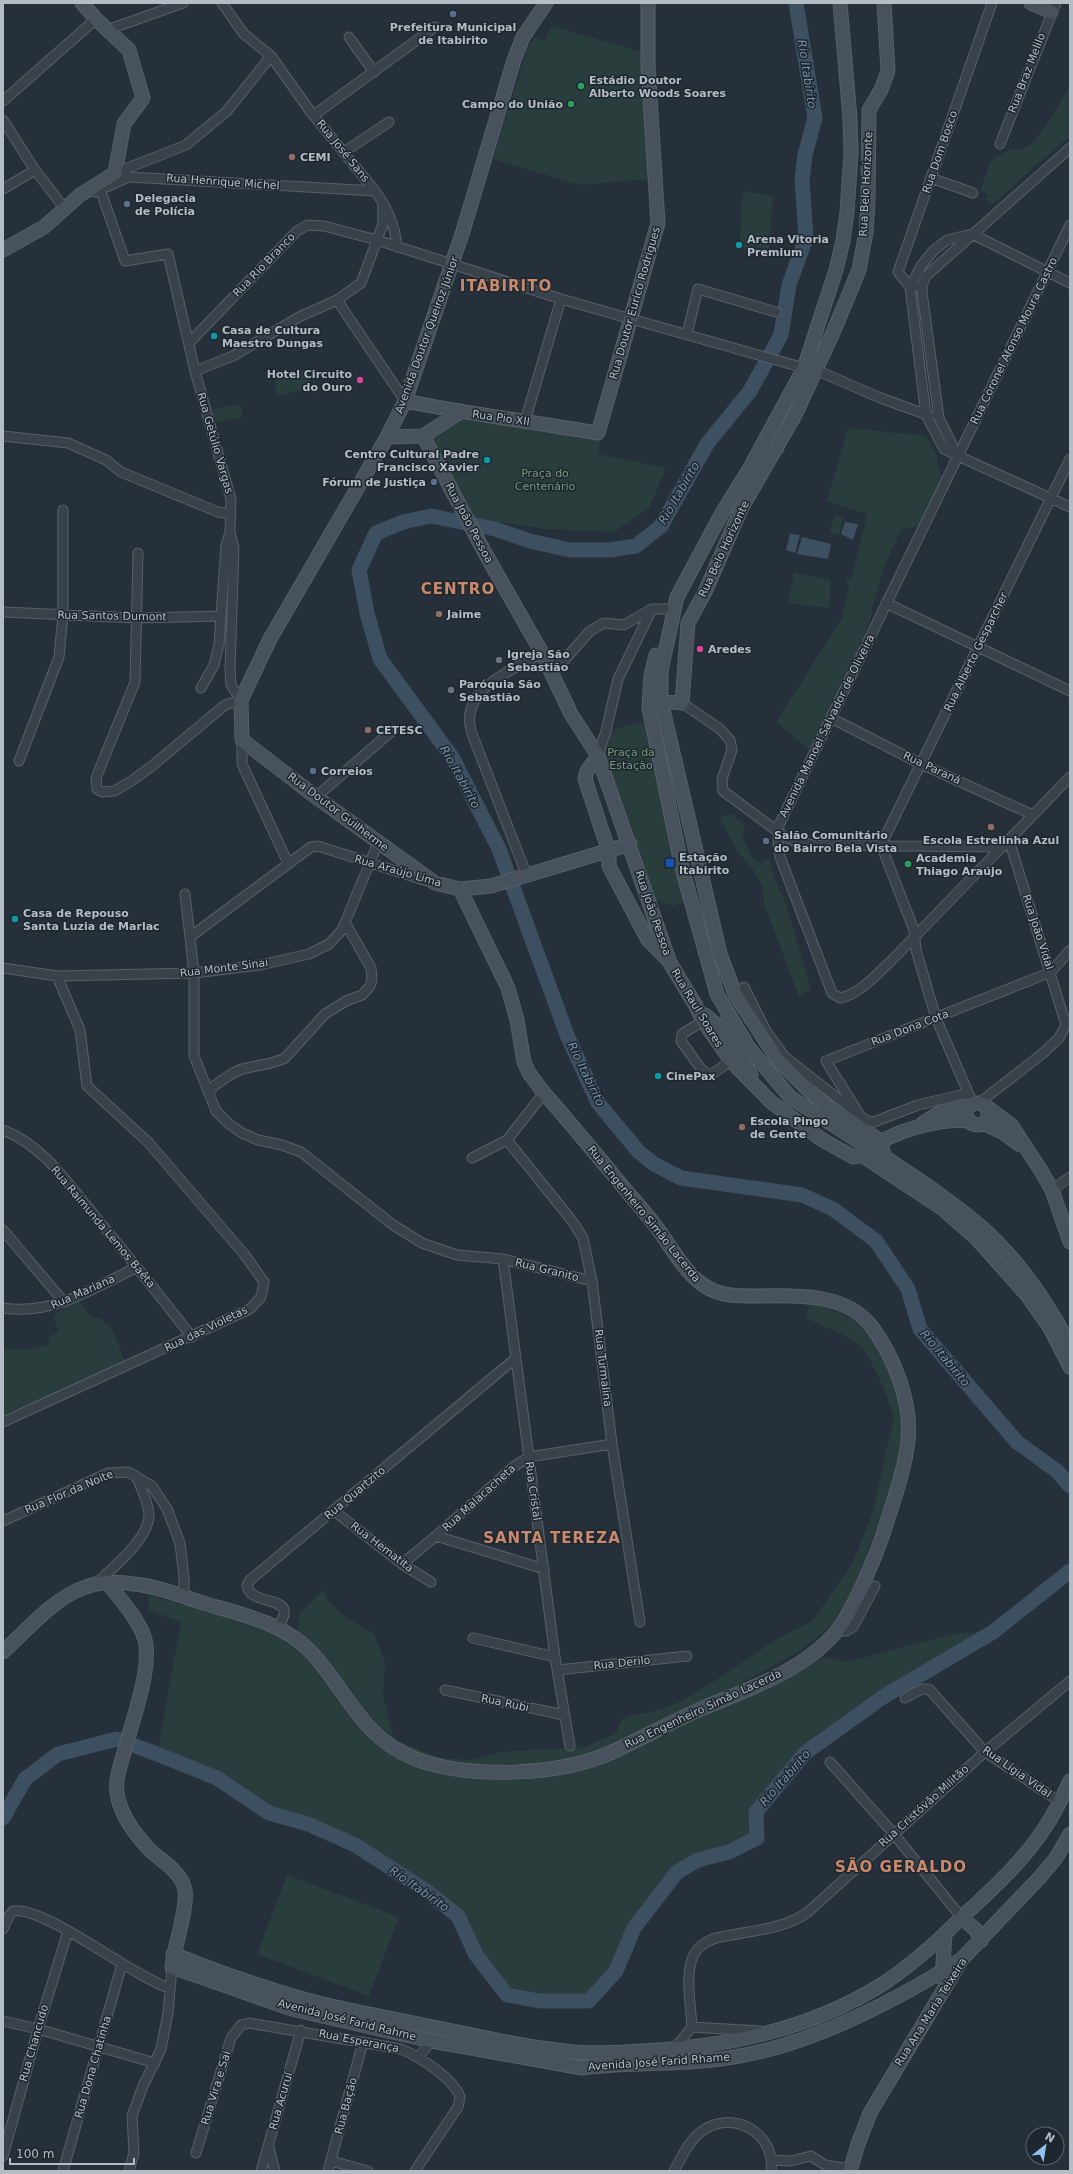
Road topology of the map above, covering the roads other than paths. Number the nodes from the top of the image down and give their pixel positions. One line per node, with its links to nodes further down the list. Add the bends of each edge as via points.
1 (82, 3): 11 (street)
2 (183, 3): 13 (street)
3 (222, 3): 15 (street, Rua José Sans, via 244,34)
4 (546, 3): 38 (street, Avenida Doutor Queiroz Júnior, via 523,37 514,60)
5 (648, 3): 46 (street, Rua Doutor Eurico Rodrigues, via 648,67 658,223)
6 (840, 3): 49 (street, via 850,118 851,172 847,212 836,270)
7 (884, 3): 49 (street, Rua Belo Horizonte, via 888,71 881,90 869,110 868,202 859,270)
8 (992, 3): 26 (street, Rua Dom Bosco)
9 (1031, 3): 10 (street)
10 (1053, 7): 21 (street, Rua Braz Melilo)
11 (96, 19): 13 (street); 17 (street)
12 (435, 27): 16 (street)
13 (107, 30): 25 (street, via 129,50 143,98 124,124)
14 (349, 37): 16 (street)
15 (271, 56): 18 (street, Rua José Sans); 25 (street, via 227,111 186,145)
16 (374, 72): 18 (street)
17 (3, 101)
18 (312, 113): 23 (street, Rua José Sans)
19 (3, 120): 24 (street)
20 (389, 122): 23 (street)
21 (1000, 144)
22 (1070, 148): 34 (street)
23 (344, 152): 29 (street, Rua José Sans)
24 (34, 170): 27 (street); 32 (street)
25 (115, 173): 32 (street, via 80,195)
26 (931, 178): 30 (street); 42 (street, Rua Dom Bosco, via 898,272)
27 (3, 189)
28 (100, 189): 29 (street, Rua Henrique Michel, via 130,177); 32 (street, Rua Henrique Michel); 48 (street, Rua Getúlio Vargas, via 126,261 168,254)
29 (375, 191): 31 (street)
30 (973, 193)
31 (383, 202): 35 (street, via 383,224); 36 (street, via 395,227)
32 (65, 209): 37 (street, via 44,227)
33 (1070, 225): 39 (street, Rua Coronel Afonso Moura Castro)
34 (972, 234): 39 (street); 41 (street, via 926,276); 42 (street, via 953,238 938,247 927,258)
35 (377, 240): 36 (street, Rua Rio Branco); 44 (street, via 361,283); 48 (street, Rua Rio Branco, via 324,226 308,225 297,231)
36 (397, 247): 38 (street, Rua Rio Branco)
37 (3, 250)
38 (452, 264): 43 (street, Rua Rio Branco); 51 (street, Avenida Doutor Queiroz Júnior)
39 (1048, 272): 40 (street); 61 (street, Rua Coronel Afonso Moura Castro)
40 (1070, 283)
41 (922, 286): 42 (street); 54 (street)
42 (910, 287): 53 (street)
43 (561, 299): 46 (street, Rua Rio Branco); 55 (street)
44 (337, 300): 50 (street, via 299,317 233,356); 51 (street)
45 (776, 312): 47 (street, via 698,289)
46 (631, 318): 47 (street, Rua Rio Branco); 56 (street, Rua Doutor Eurico Rodrigues)
47 (687, 334): 49 (street, Rua Rio Branco)
48 (190, 342): 50 (street, Rua Getúlio Vargas)
49 (804, 367): 53 (street, Rua Rio Branco); 60 (street, Rua Belo Horizonte); 63 (street)
50 (195, 371): 68 (street, Rua Getúlio Vargas, via 231,499)
51 (405, 401): 52 (street, Rua Pio XII); 59 (street, Avenida Doutor Queiroz Júnior)
52 (460, 412): 55 (street, Rua Pio XII); 58 (street)
53 (926, 416): 54 (street, Rua Rio Branco); 61 (street, via 944,449)
54 (939, 418): 61 (street)
55 (525, 421): 56 (street, Rua Pio XII)
56 (598, 433)
57 (3, 436): 68 (street, via 68,443 106,460 121,472 218,512)
58 (423, 436): 59 (street); 80 (street, Rua João Pessoa, via 482,549)
59 (387, 437): 84 (street, Avenida Doutor Queiroz Júnior, via 270,639)
60 (777, 448): 63 (street, Rua Belo Horizonte); 66 (street, Rua Belo Horizonte)
61 (955, 455): 64 (street); 71 (street, Avenida Manoel Salvador de Oliveira)
62 (1070, 459): 64 (street, Rua Alberto Gesparcher)
63 (753, 463): 66 (street); 73 (street, Rua Belo Horizonte, via 722,513)
64 (1051, 498): 65 (street); 79 (street, Rua Alberto Gesparcher)
65 (1070, 507)
66 (741, 509): 76 (street, Rua Belo Horizonte, via 705,592)
67 (63, 510): 75 (street)
68 (230, 514): 69 (street, Rua Getúlio Vargas)
69 (230, 532): 77 (street, via 226,545); 84 (street, Rua Getúlio Vargas, via 234,548 231,685)
70 (138, 553): 78 (street)
71 (886, 603): 79 (street); 87 (street, Avenida Manoel Salvador de Oliveira)
72 (652, 609): 73 (street); 81 (street, via 624,625 604,623 590,631); 90 (street, via 620,673)
73 (670, 610): 76 (street); 85 (street, via 661,671); 119 (street, via 651,676 649,708 682,868 717,994)
74 (3, 612): 75 (street, Rua Santos Dumont)
75 (63, 615): 78 (street, Rua Santos Dumont); 91 (street, via 59,657)
76 (691, 615): 86 (street, Rua Belo Horizonte, via 688,622)
77 (221, 616): 78 (street, Rua Santos Dumont); 82 (street, via 216,661)
78 (138, 618): 84 (street, via 135,682 96,778 97,789 102,792 114,791 130,782 225,704)
79 (979, 647): 83 (street); 92 (street, Rua Alberto Gesparcher)
80 (542, 653): 81 (street, Rua João Pessoa); 104 (street, via 489,683 469,712 470,727)
81 (552, 674): 90 (street, Rua João Pessoa, via 571,714)
82 (201, 688)
83 (1070, 691)
84 (241, 700): 89 (street, Avenida Doutor Queiroz Júnior)
85 (661, 701): 86 (street); 136 (street, via 720,954 735,994 778,1060 804,1086 828,1107)
86 (682, 703): 96 (street, via 720,729 730,740 732,750 722,779 723,790)
87 (831, 718): 92 (street, Rua Paraná); 96 (street, Avenida Manoel Salvador de Oliveira, via 784,811)
88 (393, 730): 94 (street)
89 (242, 740): 94 (street, Rua Doutor Guilherme); 102 (street, via 242,764)
90 (598, 756): 98 (street, Rua João Pessoa); 101 (street, Rua João Pessoa, via 585,779)
91 (19, 760)
92 (921, 764): 95 (street, Rua Paraná); 100 (street, Rua Alberto Gesparcher)
93 (1070, 777): 95 (street, Avenida Manoel Salvador de Oliveira)
94 (316, 797): 97 (street, Rua Doutor Guilherme)
95 (1033, 815): 99 (street, Avenida Manoel Salvador de Oliveira)
96 (778, 832): 100 (street, via 803,844); 110 (street, Avenida Manoel Salvador de Oliveira, via 780,857 828,985 835,996 843,997 865,984)
97 (378, 843): 103 (street, Rua Monte Sinai); 105 (street, Rua Doutor Guilherme)
98 (630, 844): 101 (street, Rua Araújo Lima); 112 (street, Rua João Pessoa)
99 (1006, 844): 100 (street); 110 (street, Avenida Manoel Salvador de Oliveira); 114 (street, Rua João Vidal)
100 (881, 846): 110 (street)
101 (609, 852): 104 (street, Rua Araújo Lima); 112 (street, Rua João Pessoa, via 610,866 648,940)
102 (288, 863): 103 (street, Rua Araújo Lima, via 305,850 318,846); 109 (street, Rua Araújo Lima)
103 (370, 864): 105 (street, Rua Araújo Lima); 108 (street, Rua Monte Sinai)
104 (523, 877): 106 (street, Rua Araújo Lima, via 491,886)
105 (435, 883): 106 (street, Rua Araújo Lima)
106 (460, 889): 127 (street, Rua Engenheiro Simão Lacerda, via 508,988 517,1020 524,1062)
107 (186, 894): 109 (street, Rua Granito)
108 (346, 924): 115 (street, Rua Monte Sinai, via 329,944 309,954 260,965); 126 (street, via 371,968 372,980 367,991 325,1014 285,1058 243,1069)
109 (190, 937): 115 (street, Rua Granito)
110 (915, 937): 120 (street, via 916,950)
111 (1070, 950): 114 (street)
112 (670, 963): 118 (street, Rua Raul Soares)
113 (3, 968): 116 (street, Rua Monte Sinai)
114 (1051, 972): 120 (street, Rua Dona Cota); 122 (street, Rua João Vidal)
115 (194, 973): 116 (street, Rua Monte Sinai); 126 (street, Rua Granito, via 194,1056)
116 (57, 976): 150 (street, Rua das Violetas, via 80,1030 87,1086 148,1142 244,1254 264,1282 261,1298 250,1309)
117 (744, 987): 130 (street, via 766,1031 785,1057)
118 (696, 1006): 121 (street, Rua Raul Soares); 123 (street)
119 (728, 1012): 123 (street); 124 (street)
120 (936, 1018): 129 (street); 130 (street, Rua Dona Cota, via 826,1061)
121 (703, 1021): 125 (street, Rua Raul Soares); 125 (street, via 682,1034 681,1041 701,1069 708,1074)
122 (1068, 1022): 129 (street, via 1059,1038 1042,1054)
123 (731, 1039): 124 (street); 128 (street)
124 (749, 1048): 138 (street, via 790,1097)
125 (731, 1061): 128 (street, Rua Raul Soares)
126 (208, 1091): 145 (street, Rua Granito, via 216,1111 229,1124 258,1140 282,1144 301,1152 393,1225 422,1243 457,1255)
127 (544, 1094): 135 (street); 169 (street, Rua Engenheiro Simão Lacerda, via 653,1222 699,1283 717,1293 817,1298 846,1306 868,1321 886,1349 898,1376 906,1407 909,1422 908,1442 880,1544)
128 (764, 1095): 138 (street, Rua Raul Soares, via 795,1121)
129 (976, 1101): 130 (street, via 918,1105 874,1122 867,1121); 131 (street, via 967,1112); 132 (street, via 988,1114); 133 (street, via 942,1111); 137 (street, via 1011,1125)
130 (859, 1114)
131 (970, 1121): 132 (street, via 976,1124); 133 (street, via 949,1121)
132 (983, 1123): 137 (street, via 1008,1136)
133 (917, 1128): 136 (street)
134 (3, 1130): 146 (street, Rua Raimunda Lemos Baêta, via 23,1139 43,1155)
135 (507, 1140): 140 (street); 147 (street, Rua Turmalina, via 580,1230)
136 (882, 1141): 138 (street); 139 (street)
137 (1026, 1151): 142 (street)
138 (862, 1155): 139 (street); 153 (street, via 943,1209 975,1237 1027,1295 1050,1328)
139 (884, 1157): 151 (street, via 988,1233 1035,1286)
140 (472, 1158)
141 (1070, 1177): 142 (street)
142 (1052, 1190): 144 (street)
143 (3, 1230): 148 (street)
144 (1070, 1242)
145 (503, 1259): 147 (street, Rua Granito); 152 (street, Rua Cristal)
146 (137, 1267): 148 (street, Rua Mariana); 150 (street, Rua Raimunda Lemos Baêta)
147 (592, 1281): 155 (street, Rua Turmalina)
148 (64, 1302): 149 (street, Rua Mariana, via 24,1311)
149 (3, 1308)
150 (192, 1337): 154 (street, Rua das Violetas)
151 (1070, 1345)
152 (516, 1358): 156 (street, Rua Cristal); 158 (street, Rua Quartzito)
153 (1070, 1367)
154 (3, 1422)
155 (612, 1444): 156 (street, Rua Malacacheta); 167 (street, Rua Turmalina)
156 (529, 1456): 160 (street, Rua Malacacheta, via 513,1467); 162 (street, Rua Cristal)
157 (136, 1476): 159 (street, Rua Flor da Noite, via 122,1471 108,1473); 163 (street, via 147,1503 149,1520 140,1538); 166 (street, via 152,1486 167,1509 180,1543)
158 (334, 1510): 161 (street, Rua Hematita); 168 (street, Rua Quartzito, via 248,1583 247,1589 256,1596 279,1604 284,1609)
159 (3, 1521)
160 (436, 1536): 161 (street, Rua Malacacheta); 162 (street)
161 (402, 1564): 164 (street, Rua Hematita)
162 (544, 1569): 173 (street, Rua Cristal)
163 (102, 1582): 166 (street, Rua Engenheiro Simão Lacerda, via 141,1584); 171 (street, Rua Engenheiro Simão Lacerda, via 77,1590 60,1600); 191 (street, via 136,1618 144,1635 147,1653 143,1677 117,1791 123,1814 148,1848 178,1875 183,1883 185,1898)
164 (431, 1582)
165 (875, 1586): 169 (street, via 851,1630)
166 (184, 1596): 168 (street, Rua Engenheiro Simão Lacerda)
167 (640, 1622)
168 (278, 1628): 169 (street, Rua Engenheiro Simão Lacerda, via 301,1643 313,1655 356,1713 394,1749 440,1767 511,1772 583,1762 611,1753 668,1723 745,1691 794,1666)
169 (838, 1630)
170 (473, 1638): 173 (street)
171 (3, 1652)
172 (687, 1656): 174 (street, Rua Derilo)
173 (555, 1657): 174 (street, Rua Cristal)
174 (558, 1670): 178 (street, Rua Cristal)
175 (1070, 1680): 180 (street, Rua Cristóvão Militão)
176 (445, 1690): 178 (street, Rua Rubi)
177 (905, 1698): 180 (street, Rua Lígia Vidal, via 922,1689 929,1689)
178 (564, 1716): 179 (street, Rua Cristal)
179 (570, 1746)
180 (985, 1752): 183 (street, Rua Lígia Vidal); 184 (street, Rua Cristóvão Militão)
181 (830, 1762): 184 (street)
182 (1070, 1781): 183 (street)
183 (1060, 1802): 186 (street, via 1022,1859)
184 (893, 1833): 186 (street); 200 (street, Rua Cristóvão Militão, via 802,1916 783,1924 711,1940 700,1948 692,1958 690,1970)
185 (1070, 1834): 190 (street, Rua Ana Maria Teixeira, via 1056,1858)
186 (962, 1918): 189 (street); 190 (street, via 976,1930)
187 (3, 1929): 188 (street, via 13,1911 28,1911)
188 (68, 1932): 193 (street); 201 (street, Rua Chancudo)
189 (944, 1934): 195 (street); 203 (street, via 918,1958 879,1986 847,2003)
190 (981, 1941): 192 (street, Rua Ana Maria Teixeira)
191 (173, 1954): 194 (street); 207 (street, via 208,1968 318,2003 520,2045 575,2052)
192 (962, 1959): 195 (street, Avenida José Farid Rhame); 197 (street, Rua Ana Maria Teixeira)
193 (122, 1964): 196 (street, via 148,1980); 206 (street, Rua Dona Chatinha)
194 (172, 1967): 196 (street); 204 (street, Avenida José Farid Rahme, via 292,2009)
195 (944, 1971): 197 (street); 204 (street, Avenida José Farid Rhame, via 866,2012 817,2034 721,2059 582,2068)
196 (169, 1988): 209 (street, via 165,2032)
197 (936, 2002): 215 (street, Rua Ana Maria Teixeira, via 870,2113)
198 (3, 2021): 201 (street)
199 (240, 2025): 202 (street, Rua Esperança, via 249,2023); 211 (street, Rua Vira e Sai, via 231,2038)
200 (692, 2027): 203 (street); 207 (street)
201 (38, 2029): 206 (street); 212 (street, Rua Chancudo)
202 (301, 2030): 205 (street, Rua Esperança); 210 (street, Rua Acuruí)
203 (774, 2032): 207 (street)
204 (432, 2041): 208 (street)
205 (363, 2042): 208 (street, Rua Esperança, via 402,2049); 214 (street, Rua Bação)
206 (99, 2046): 209 (street); 216 (street, Rua Dona Chatinha)
207 (674, 2049)
208 (418, 2057): 222 (street, Rua Esperança, via 452,2084 460,2097 458,2107)
209 (155, 2063): 217 (street, via 132,2116 134,2152)
210 (268, 2146): 218 (street, Rua Acuruí); 219 (street)
211 (196, 2153)
212 (3, 2156)
213 (772, 2160): 215 (street, via 791,2161 811,2156 824,2165); 223 (street, via 763,2140 754,2131 743,2124 730,2122 716,2124 691,2140); 224 (street)
214 (331, 2161): 220 (street, Rua Bação); 221 (street)
215 (851, 2170)
216 (63, 2171)
217 (129, 2171)
218 (261, 2171)
219 (275, 2171)
220 (328, 2171)
221 (368, 2171)
222 (415, 2171)
223 (674, 2171)
224 (771, 2171)

